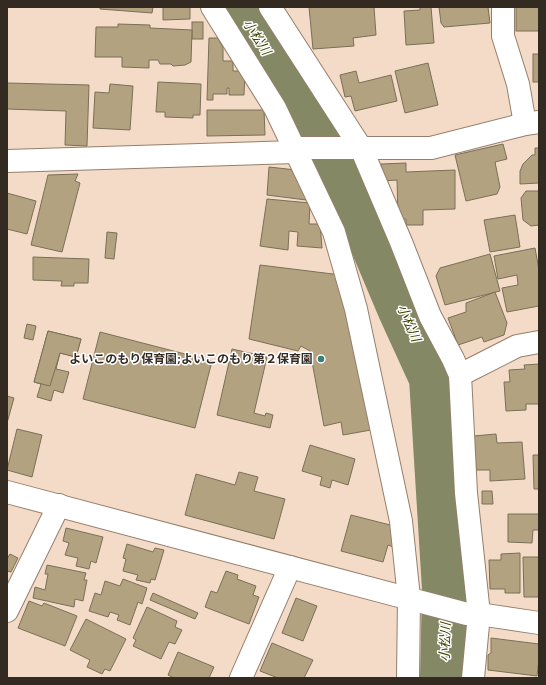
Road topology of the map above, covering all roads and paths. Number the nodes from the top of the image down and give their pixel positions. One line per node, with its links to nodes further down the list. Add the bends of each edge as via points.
1 (212, 7): 6 (street)
2 (270, 7): 5 (street)
3 (503, 7): 4 (street, via 504,36)
4 (532, 123): 5 (street, via 431,148)
5 (361, 148): 6 (street); 9 (street, via 430,316)
6 (299, 150): 7 (street); 13 (street, via 334,232 356,309)
7 (7, 161)
8 (539, 342): 9 (street, via 517,346)
9 (460, 375): 15 (street)
10 (7, 492): 11 (street)
11 (59, 505): 12 (street); 14 (street)
12 (290, 567): 13 (street); 17 (street)
13 (416, 600): 15 (street); 18 (street)
14 (7, 611)
15 (473, 614): 16 (street); 19 (street)
16 (539, 623)
17 (241, 678)
18 (408, 678)
19 (473, 678)

